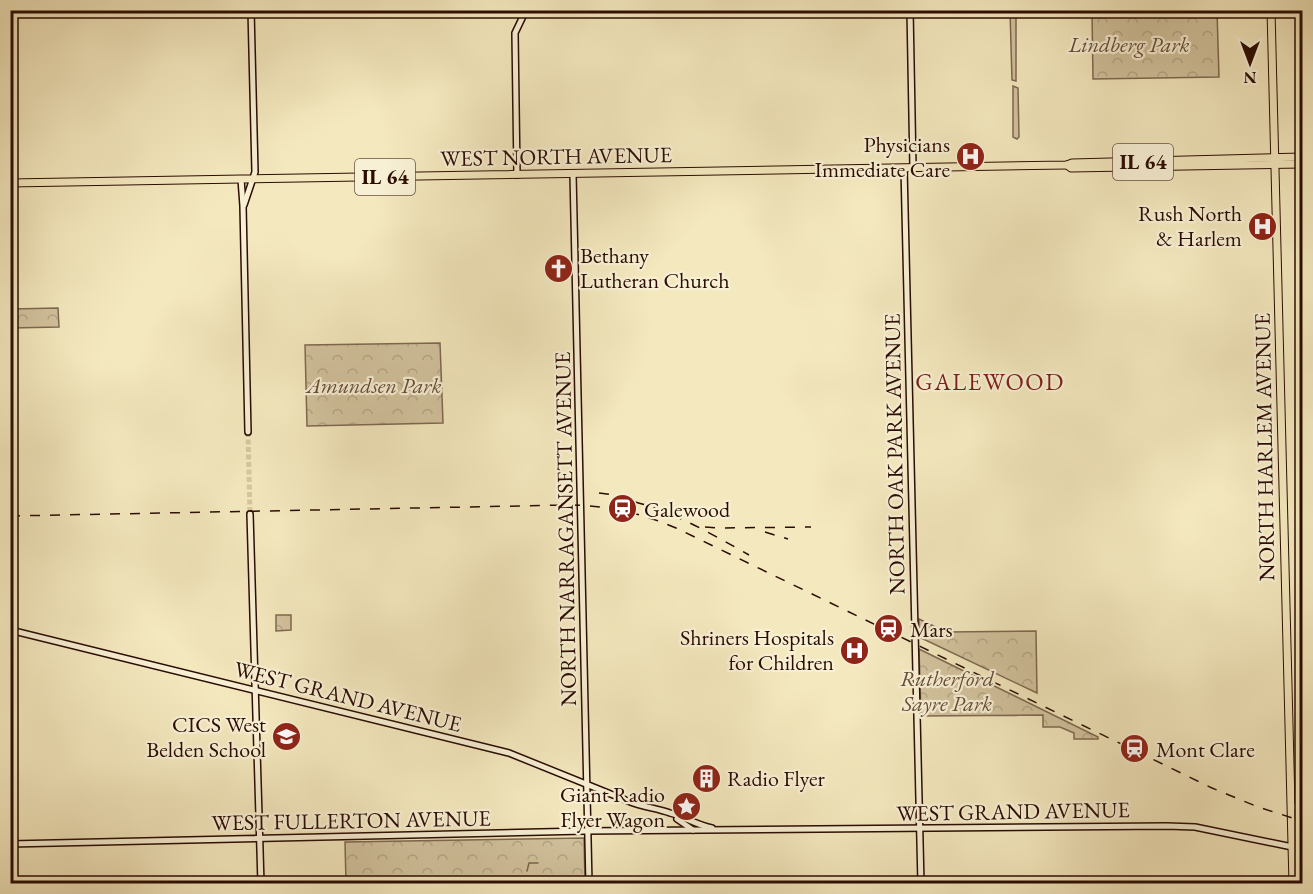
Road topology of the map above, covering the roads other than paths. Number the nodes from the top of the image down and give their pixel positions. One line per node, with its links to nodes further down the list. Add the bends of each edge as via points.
1 (251, 10): 13 (street)
2 (525, 10): 11 (street, via 515,33)
3 (910, 10): 9 (street)
4 (1271, 10): 6 (main road, NORTH HARLEM AVENUE)
5 (1302, 157): 6 (main road, IL 64)
6 (1275, 161): 7 (main road, IL 64); 9 (main road, WEST NORTH AVENUE / IL 64); 22 (main road, NORTH HARLEM AVENUE)
7 (1302, 164)
8 (904, 168): 9 (main road, WEST NORTH AVENUE / IL 64); 10 (main road, WEST NORTH AVENUE / IL 64); 26 (street, NORTH OAK PARK AVENUE)
9 (913, 168)
10 (573, 174): 11 (main road, WEST NORTH AVENUE / IL 64); 21 (street, NORTH NARRAGANSETT AVENUE)
11 (517, 175): 13 (main road, WEST NORTH AVENUE / IL 64)
12 (241, 179): 13 (main road, WEST NORTH AVENUE / IL 64); 14 (main road, WEST NORTH AVENUE / IL 64); 15 (street)
13 (253, 181): 15 (street); 16 (street)
14 (10, 183)
15 (242, 198): 16 (street)
16 (243, 206): 17 (street)
17 (249, 429)
18 (251, 514): 20 (street)
19 (10, 630): 20 (street, WEST GRAND AVENUE)
20 (256, 691): 21 (street, WEST GRAND AVENUE, via 508,753); 31 (street)
21 (587, 785): 24 (street, WEST GRAND AVENUE, via 646,808); 29 (street, NORTH NARRAGANSETT AVENUE)
22 (1291, 805): 23 (street); 33 (main road, NORTH HARLEM AVENUE)
23 (1302, 808)
24 (671, 813): 25 (street, WEST GRAND AVENUE); 28 (street, WEST GRAND AVENUE, via 696,825)
25 (678, 819): 27 (street, WEST GRAND AVENUE); 30 (street)
26 (920, 828): 28 (street, WEST GRAND AVENUE); 33 (street, WEST GRAND AVENUE, via 1187,826); 37 (street, NORTH OAK PARK AVENUE)
27 (693, 830): 28 (street, WEST GRAND AVENUE); 30 (street, WEST FULLERTON AVENUE)
28 (722, 830)
29 (588, 831): 30 (street, WEST FULLERTON AVENUE); 31 (street, WEST FULLERTON AVENUE); 36 (street, NORTH NARRAGANSETT AVENUE)
30 (674, 831)
31 (260, 838): 32 (street, WEST FULLERTON AVENUE); 35 (street)
32 (10, 844)
33 (1292, 846): 34 (street, WEST GRAND AVENUE); 38 (main road, NORTH HARLEM AVENUE)
34 (1302, 849)
35 (261, 884)
36 (590, 884)
37 (921, 884)
38 (1293, 884)

